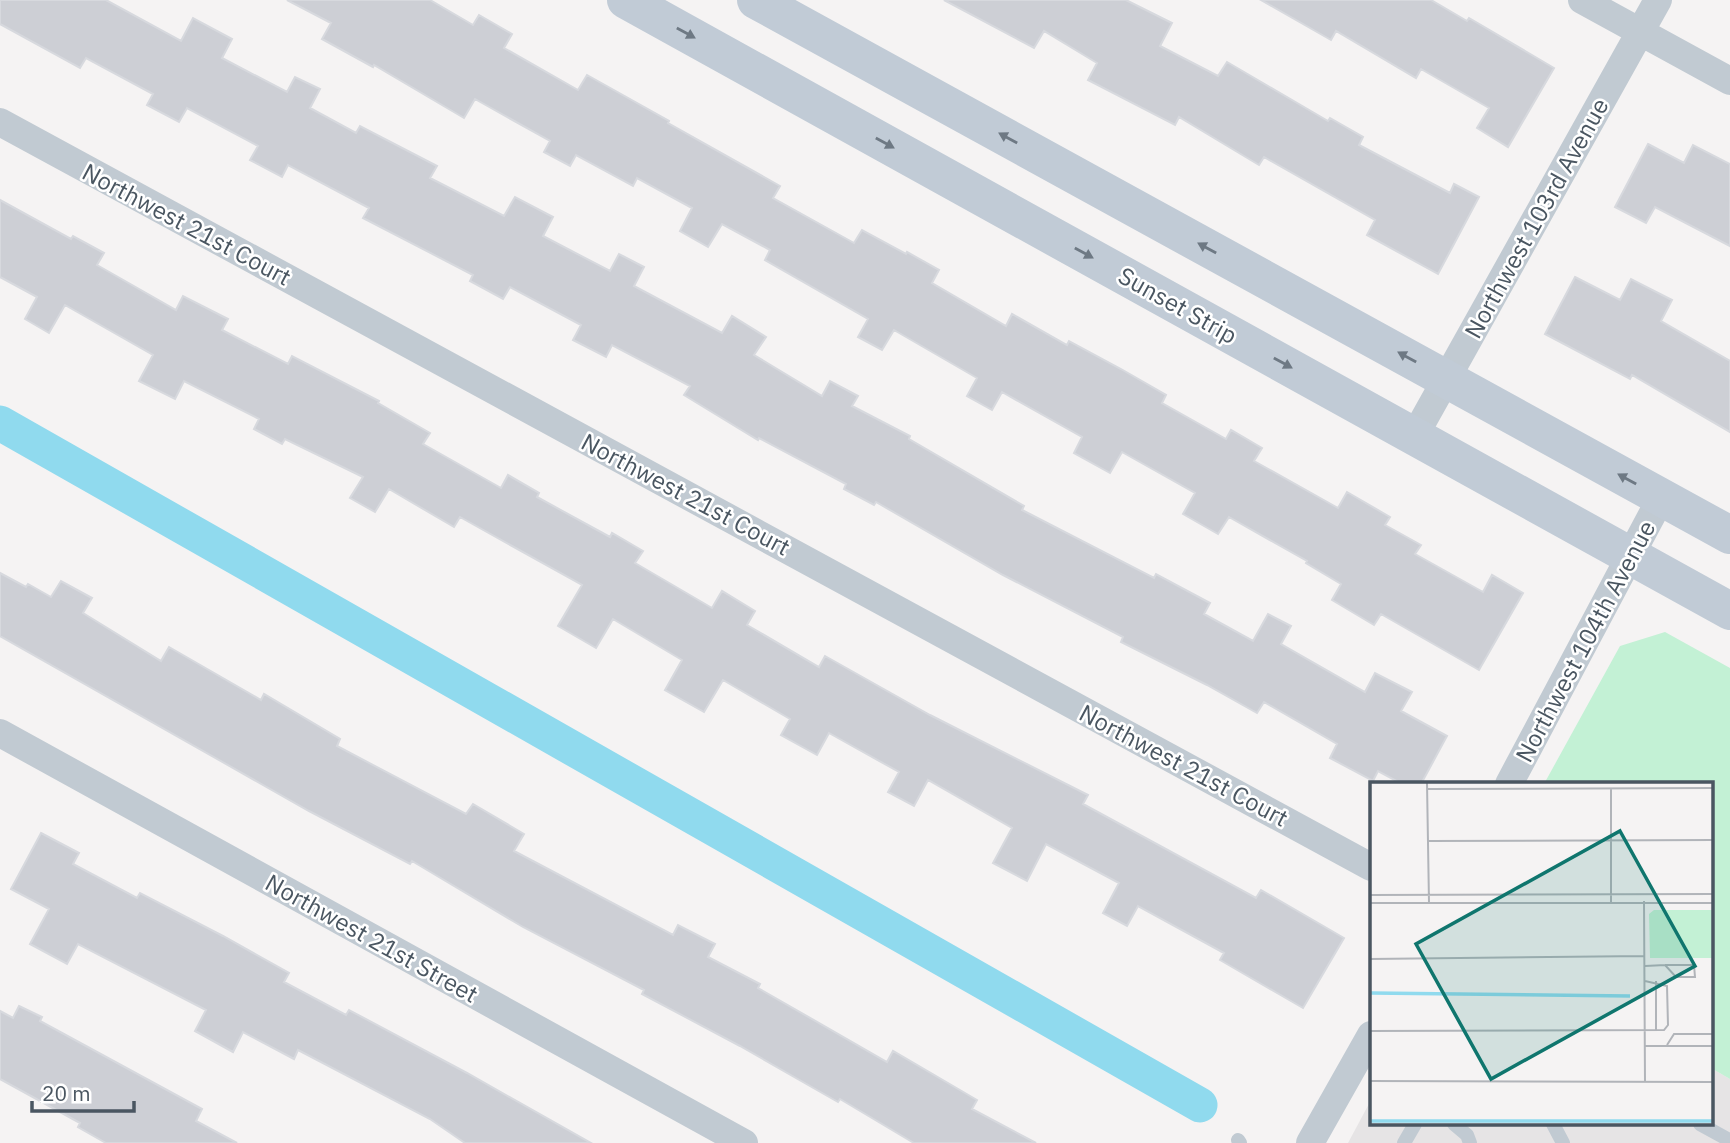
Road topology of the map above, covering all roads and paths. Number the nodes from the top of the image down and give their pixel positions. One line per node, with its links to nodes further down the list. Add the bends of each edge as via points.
1 (626, 0): 9 (street, Sunset Strip, one-way to 9)
2 (757, 0): 8 (street, one-way to 2)
3 (1582, 0): 5 (street)
4 (1658, 0): 5 (street, Northwest 103rd Avenue)
5 (1640, 32): 6 (street); 8 (street, Northwest 103rd Avenue)
6 (1730, 81)
7 (0, 122): 16 (street, Northwest 21st Court)
8 (1446, 379): 9 (street, Northwest 103rd Avenue); 10 (street, one-way to 8)
9 (1415, 435): 12 (street, Sunset Strip)
10 (1661, 498): 11 (street); 12 (street, Northwest 104th Avenue)
11 (1730, 536)
12 (1630, 556): 13 (street, Sunset Strip); 15 (street, Northwest 104th Avenue)
13 (1730, 611)
14 (0, 733): 22 (street, Northwest 21st Street)
15 (1509, 782)
16 (1370, 866)
17 (1370, 1038): 23 (street, via 1358,1069)
18 (1414, 1126): 24 (lane)
19 (1456, 1126): 25 (lane)
20 (1554, 1126): 26 (lane)
21 (1704, 1126): 27 (lane)
22 (744, 1143)
23 (1310, 1143)
24 (1405, 1143)
25 (1470, 1143)
26 (1563, 1143)
27 (1728, 1143)

